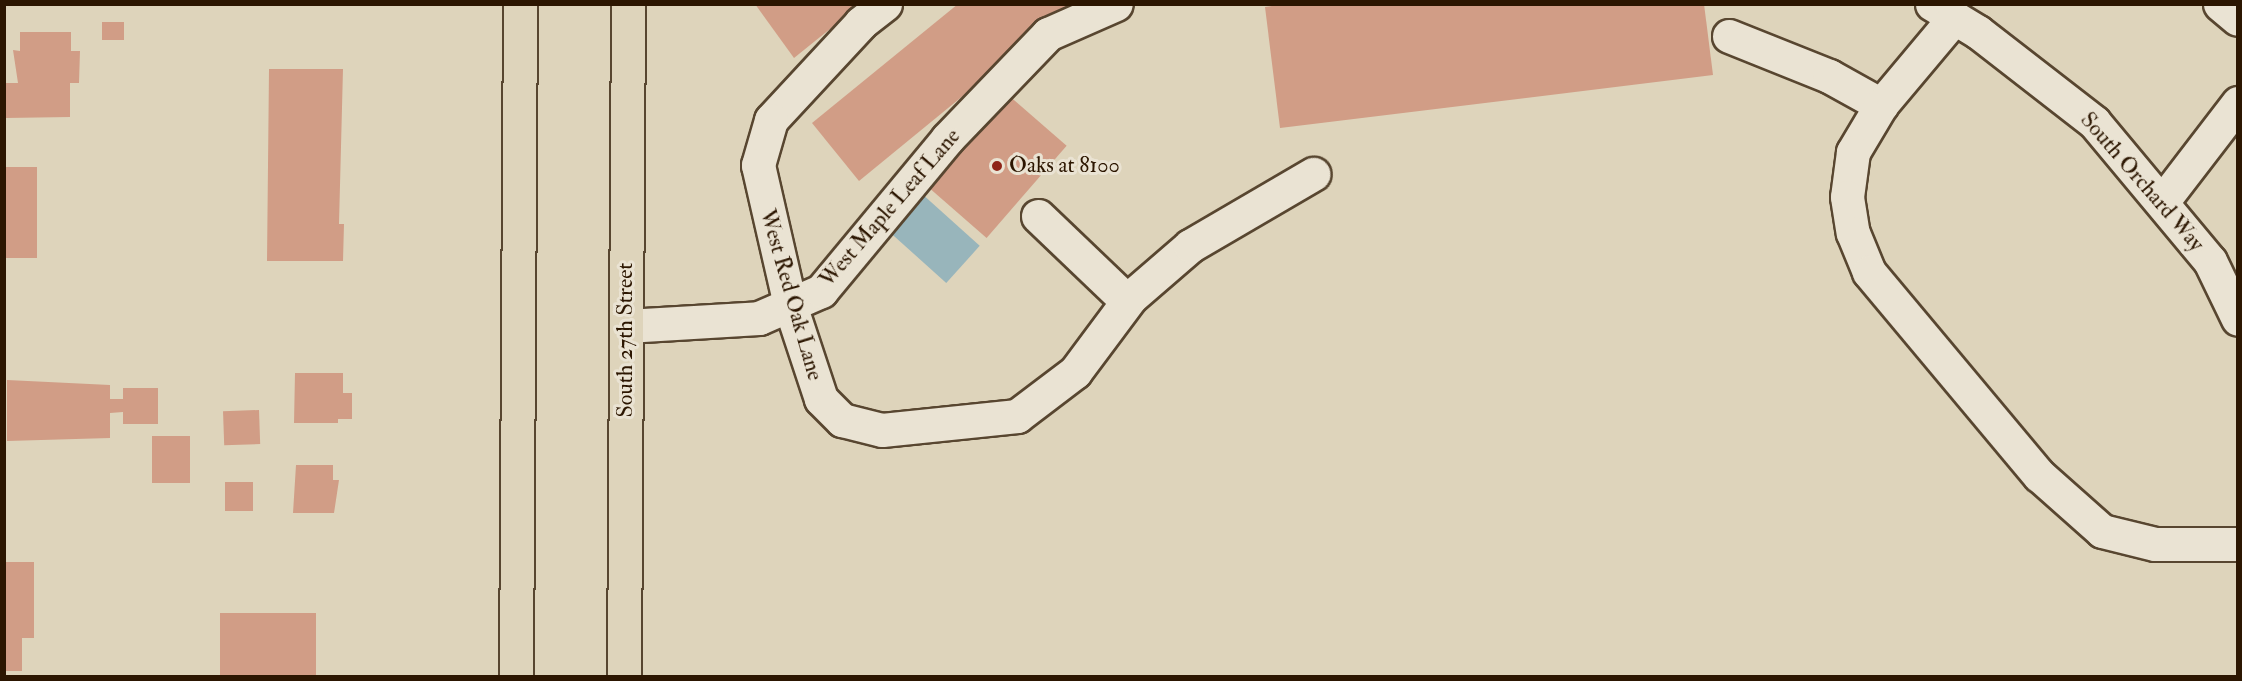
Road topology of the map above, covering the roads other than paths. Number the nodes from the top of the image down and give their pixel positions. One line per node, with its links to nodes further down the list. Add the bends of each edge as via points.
1 (520, 4): 19 (main road)
2 (628, 4): 17 (main road, South 27th Street)
3 (885, 4): 15 (street, West Red Oak Lane, via 861,23 771,120 758,165)
4 (1116, 4): 15 (street, West Maple Leaf Lane, via 1048,34 947,139 820,291)
5 (2220, 4): 7 (street)
6 (1943, 11): 10 (street); 12 (street, South Orchard Way, via 2094,122)
7 (2238, 19)
8 (1729, 36): 10 (street, via 1829,76)
9 (2238, 103): 12 (street)
10 (1881, 105): 18 (street, via 1852,152 1847,197 1853,233 1869,272 2039,474 2102,531 2156,544)
11 (1313, 174): 14 (street, West Red Oak Lane, via 1191,246)
12 (2162, 202): 16 (street, South Orchard Way, via 2210,261)
13 (1038, 216): 14 (street)
14 (1127, 301): 15 (street, West Red Oak Lane, via 1075,372 1017,416 882,430 842,420 820,399)
15 (790, 304): 17 (street, West Maple Leaf Lane, via 759,318)
16 (2238, 319)
17 (626, 326): 20 (main road, South 27th Street)
18 (2238, 544)
19 (516, 676)
20 (624, 676)

